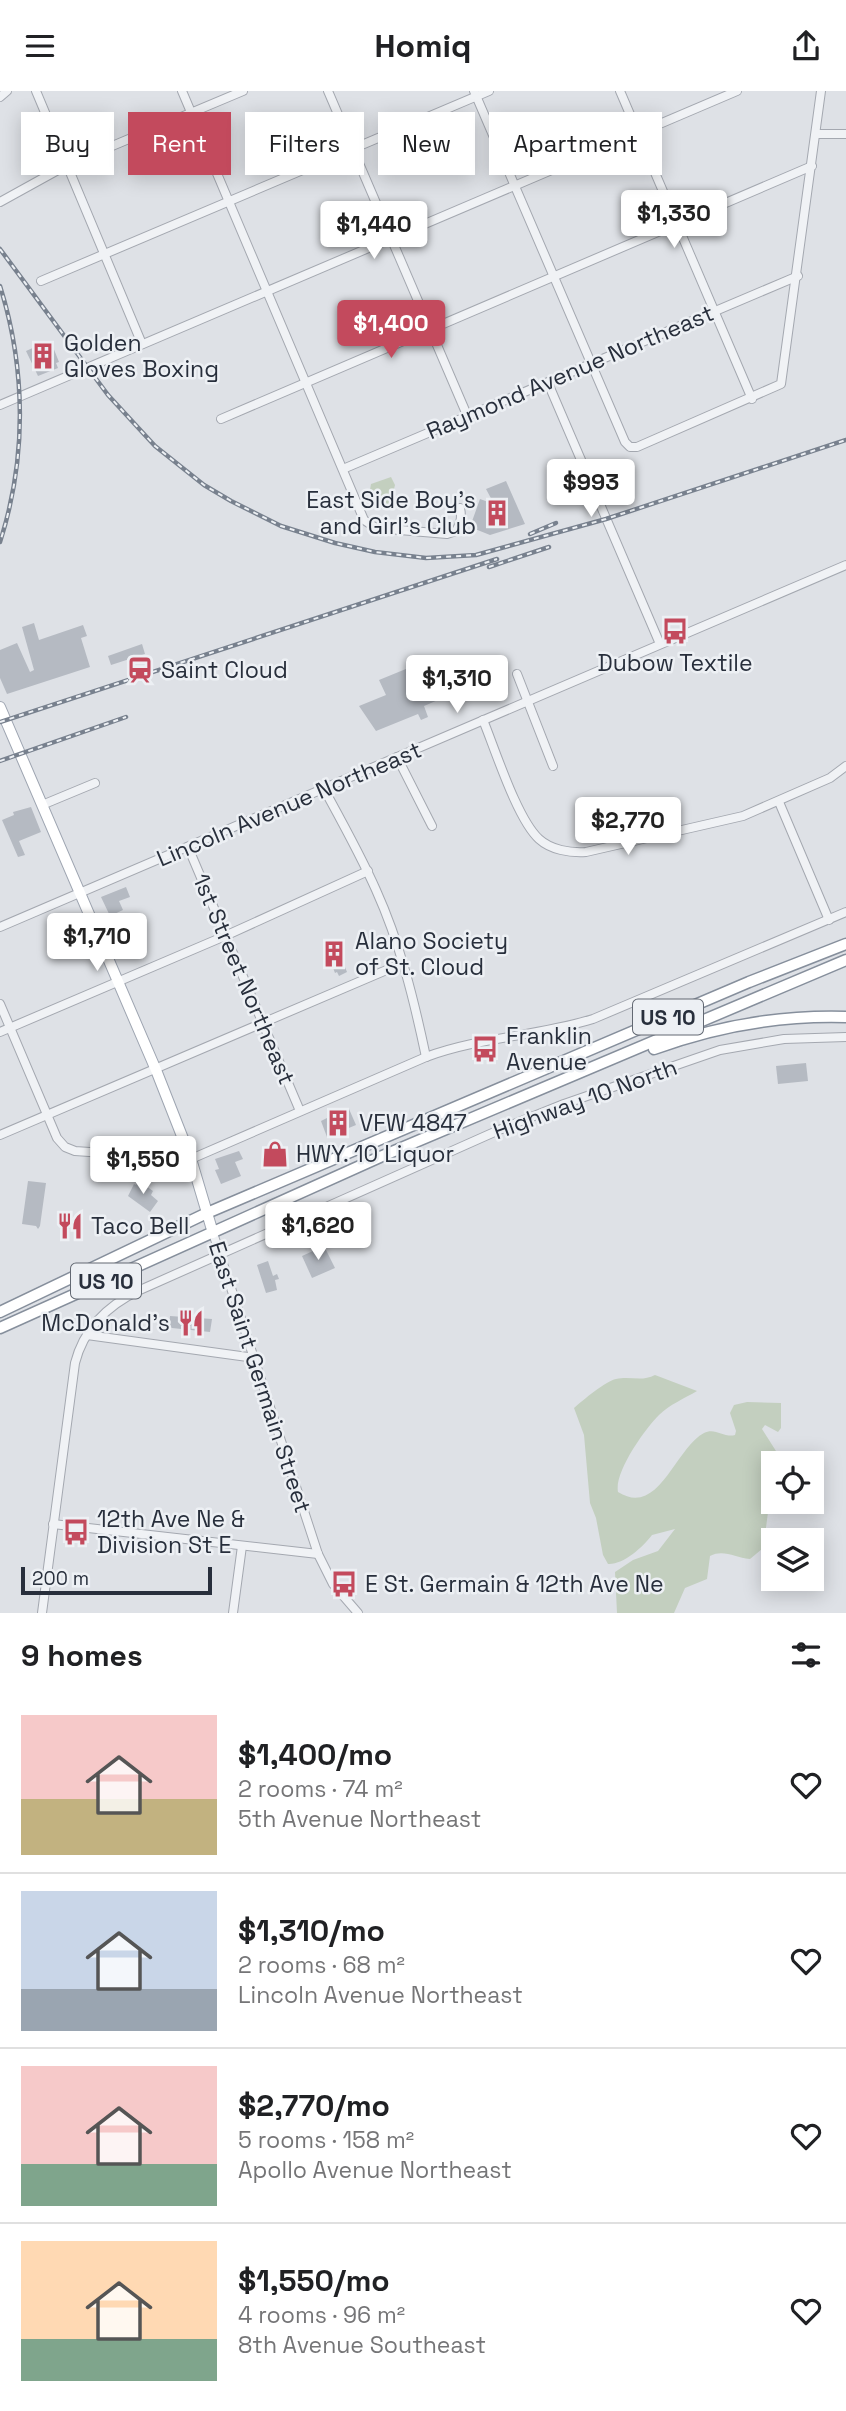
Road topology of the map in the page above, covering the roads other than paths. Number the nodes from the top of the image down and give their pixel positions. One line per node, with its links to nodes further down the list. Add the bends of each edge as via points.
1 (7, 91): 11 (street)
2 (36, 91): 12 (street)
3 (182, 91): 13 (street)
4 (243, 91): 14 (street)
5 (328, 91): 15 (street)
6 (489, 91): 10 (street)
7 (620, 91): 16 (street)
8 (737, 91): 17 (street)
9 (821, 91): 18 (street)
10 (475, 94): 20 (street); 29 (street)
11 (0, 96)
12 (45, 112)
13 (191, 112)
14 (193, 112)
15 (337, 112)
16 (630, 112)
17 (662, 123)
18 (817, 134): 19 (street); 21 (street)
19 (846, 134)
20 (364, 143)
21 (812, 166): 32 (street); 36 (street)
22 (364, 174): 33 (street)
23 (49, 175): 31 (street)
24 (71, 175): 34 (street)
25 (218, 175): 30 (street)
26 (290, 175): 30 (street)
27 (541, 175): 29 (street)
28 (657, 175): 32 (street)
29 (515, 186): 33 (street); 35 (street)
30 (229, 201): 34 (street); 38 (street)
31 (0, 202)
32 (678, 222): 35 (street); 39 (street)
33 (391, 237): 38 (street); 40 (street)
34 (104, 254): 37 (street); 41 (street)
35 (554, 276): 40 (street); 42 (street)
36 (798, 277): 39 (street, Raymond Avenue Northeast); 45 (street, via 781,384)
37 (41, 281)
38 (267, 291): 41 (street); 43 (street)
39 (716, 310): 42 (street, Raymond Avenue Northeast); 45 (street)
40 (429, 328): 43 (street); 47 (street)
41 (142, 344): 46 (street)
42 (591, 363): 44 (street, Raymond Avenue Northeast); 45 (street, via 630,447)
43 (305, 381): 48 (street); 49 (street)
44 (548, 383): 47 (street, Raymond Avenue Northeast); 52 (street)
45 (752, 399)
46 (0, 405)
47 (467, 415): 49 (street, Raymond Avenue Northeast)
48 (221, 419)
49 (343, 469): 50 (street, via 364,520 376,528 447,534 460,525)
50 (460, 507)
51 (846, 565): 52 (street, Lincoln Avenue Northeast)
52 (660, 644): 54 (street, Lincoln Avenue Northeast)
53 (517, 674): 54 (street)
54 (528, 701): 56 (street, Lincoln Avenue Northeast); 58 (street)
55 (0, 706): 63 (main road, East Saint Germain Street)
56 (483, 720): 57 (street, Lincoln Avenue Northeast); 62 (street, via 531,830 558,849 586,852 716,825)
57 (397, 757): 61 (street, Lincoln Avenue Northeast); 64 (street)
58 (553, 766)
59 (846, 766): 62 (street)
60 (95, 783): 63 (street)
61 (324, 789): 65 (street, Lincoln Avenue Northeast); 66 (street)
62 (779, 801): 69 (street)
63 (42, 805): 67 (main road, East Saint Germain Street)
64 (432, 826)
65 (188, 848): 67 (street, Lincoln Avenue Northeast); 71 (street, 1st Street Northeast)
66 (368, 871): 71 (street); 74 (street)
67 (80, 894): 70 (street, Lincoln Avenue Northeast); 75 (main road, East Saint Germain Street)
68 (846, 912): 69 (street)
69 (829, 920): 82 (street, via 593,1019)
70 (0, 927)
71 (225, 936): 75 (street); 78 (street, 1st Street Northeast)
72 (846, 941): 89 (highway, US 10)
73 (846, 960): 84 (highway, US 10)
74 (403, 963): 78 (street); 82 (street)
75 (117, 981): 79 (street); 83 (main road, East Saint Germain Street)
76 (0, 1004): 79 (street)
77 (846, 1017): 84 (highway, via 794,1017 731,1027)
78 (262, 1024): 83 (street); 85 (street, 1st Street Northeast)
79 (10, 1028): 80 (street); 86 (street)
80 (0, 1032)
81 (846, 1037): 91 (street, Highway 10 North, via 742,1045 669,1067 499,1130)
82 (426, 1057): 85 (street)
83 (156, 1070): 86 (street); 88 (main road, East Saint Germain Street)
84 (559, 1083): 90 (highway, US 10)
85 (300, 1111): 88 (street)
86 (48, 1116): 87 (street); 88 (street, via 65,1147)
87 (0, 1135)
88 (191, 1159): 89 (main road, East Saint Germain Street)
89 (207, 1213): 90 (main road, East Saint Germain Street); 92 (highway, US 10)
90 (213, 1233): 91 (street, East Saint Germain Street); 93 (highway, US 10)
91 (220, 1255): 94 (street, Highway 10 North, via 130,1294 101,1316); 95 (street, East Saint Germain Street)
92 (0, 1312)
93 (0, 1328)
94 (87, 1335): 95 (street); 96 (street, via 75,1363)
95 (255, 1358): 98 (street, East Saint Germain Street)
96 (53, 1524): 97 (street); 99 (street)
97 (242, 1546): 98 (street); 100 (street)
98 (318, 1555): 101 (street, East Saint Germain Street, via 333,1584)
99 (42, 1613)
100 (233, 1613)
101 (358, 1613)

